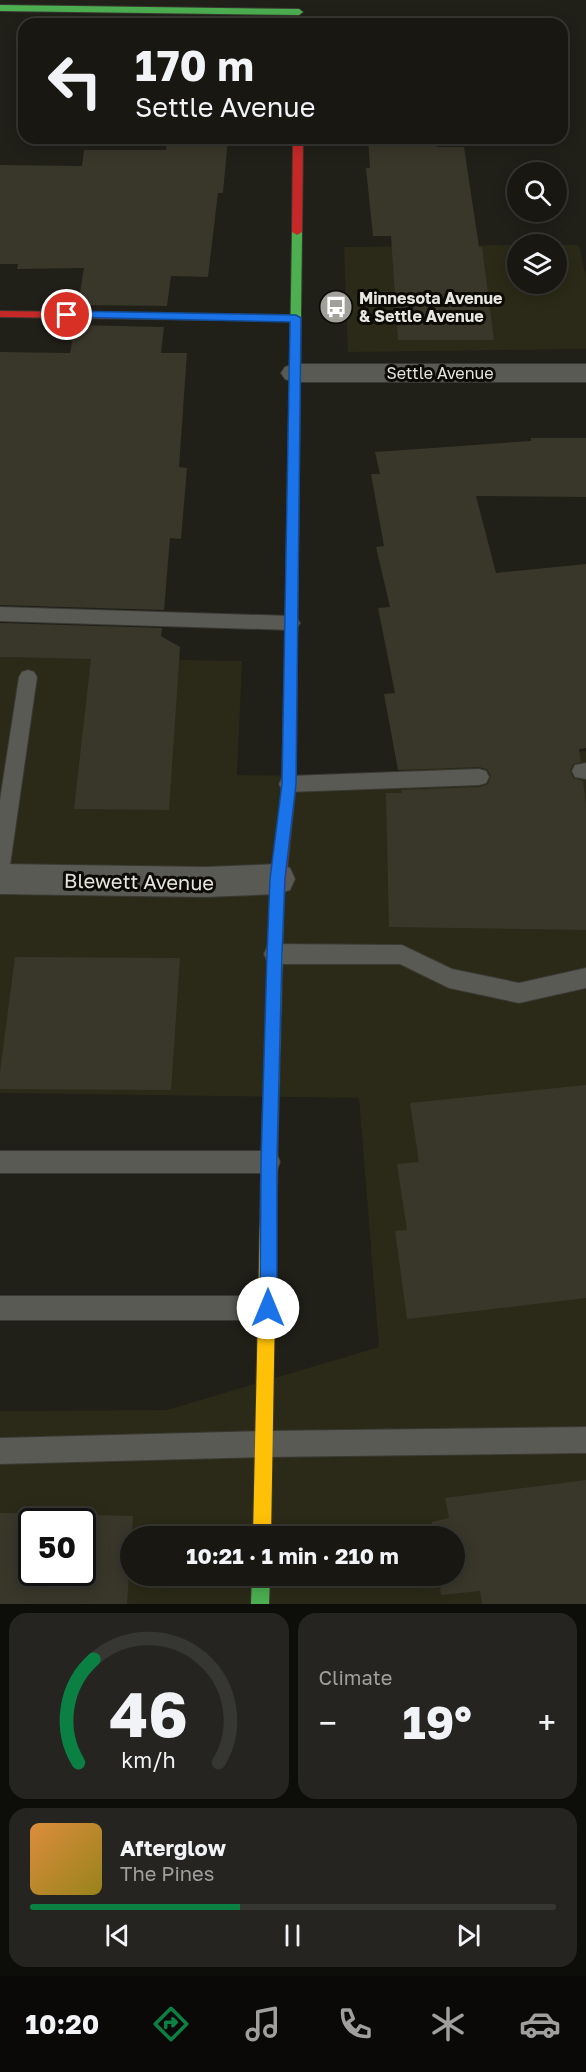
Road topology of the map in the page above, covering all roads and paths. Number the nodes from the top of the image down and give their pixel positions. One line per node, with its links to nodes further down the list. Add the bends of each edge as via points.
1 (0, 8): 2 (main road)
2 (299, 12)
3 (298, 144): 5 (main road)
4 (0, 314): 5 (main road)
5 (296, 318): 6 (main road)
6 (294, 373): 7 (street, Settle Avenue); 9 (main road)
7 (586, 373)
8 (0, 614): 9 (lane)
9 (291, 623): 12 (main road)
10 (28, 677): 13 (lane)
11 (479, 777): 12 (lane)
12 (289, 784): 15 (main road)
13 (0, 865)
14 (0, 879): 15 (street, Blewett Avenue)
15 (278, 879): 16 (main road)
16 (274, 954): 17 (lane, via 402,955 449,978 519,993); 19 (main road)
17 (586, 978)
18 (0, 1162): 19 (lane)
19 (269, 1162): 21 (main road)
20 (0, 1308): 21 (lane)
21 (268, 1308): 23 (main road)
22 (586, 1440): 23 (lane)
23 (265, 1444): 24 (lane); 25 (main road)
24 (0, 1451)
25 (262, 1526)
26 (261, 1586): 27 (main road)
27 (260, 1604)

